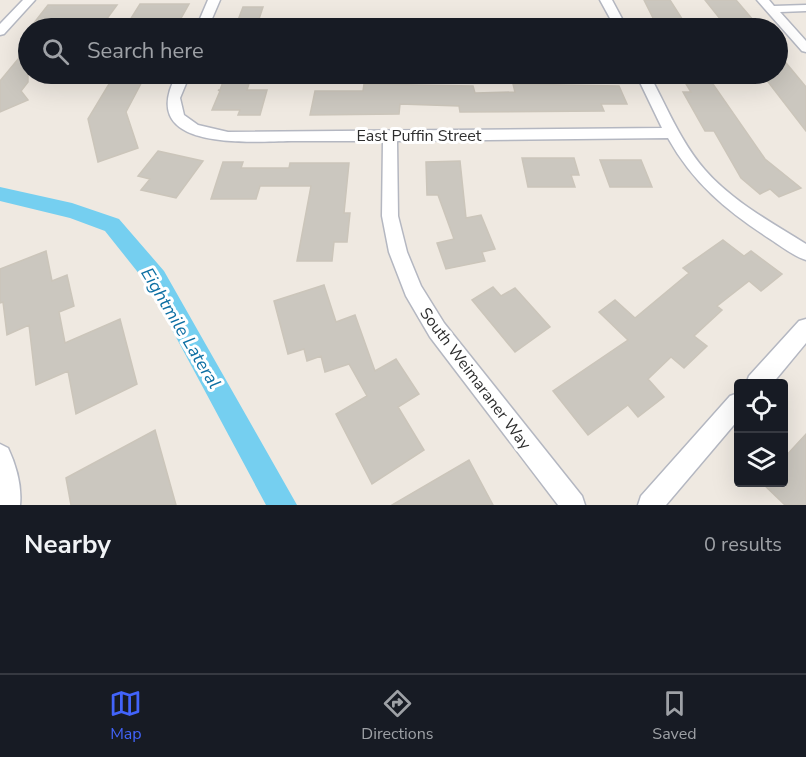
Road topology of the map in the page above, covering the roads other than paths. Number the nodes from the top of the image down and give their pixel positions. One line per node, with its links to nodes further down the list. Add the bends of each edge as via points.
1 (29, 0): 10 (street)
2 (214, 0): 6 (street)
3 (606, 0): 7 (street)
4 (767, 4): 5 (street); 8 (street)
5 (806, 8)
6 (206, 18)
7 (615, 18)
8 (779, 18)
9 (788, 28): 11 (street)
10 (0, 31)
11 (806, 48)
12 (179, 84): 15 (street, East Puffin Street, via 173,100 182,121 193,129 219,136)
13 (648, 84): 14 (street)
14 (673, 133): 15 (street, East Puffin Street); 16 (street, via 688,160 714,189)
15 (390, 135): 22 (street, South Weimaraner Way, via 390,216 398,252 413,290 437,330)
16 (806, 253)
17 (806, 328): 18 (street)
18 (761, 379)
19 (734, 409): 23 (street)
20 (0, 456): 21 (street)
21 (8, 505)
22 (573, 505)
23 (650, 505)

